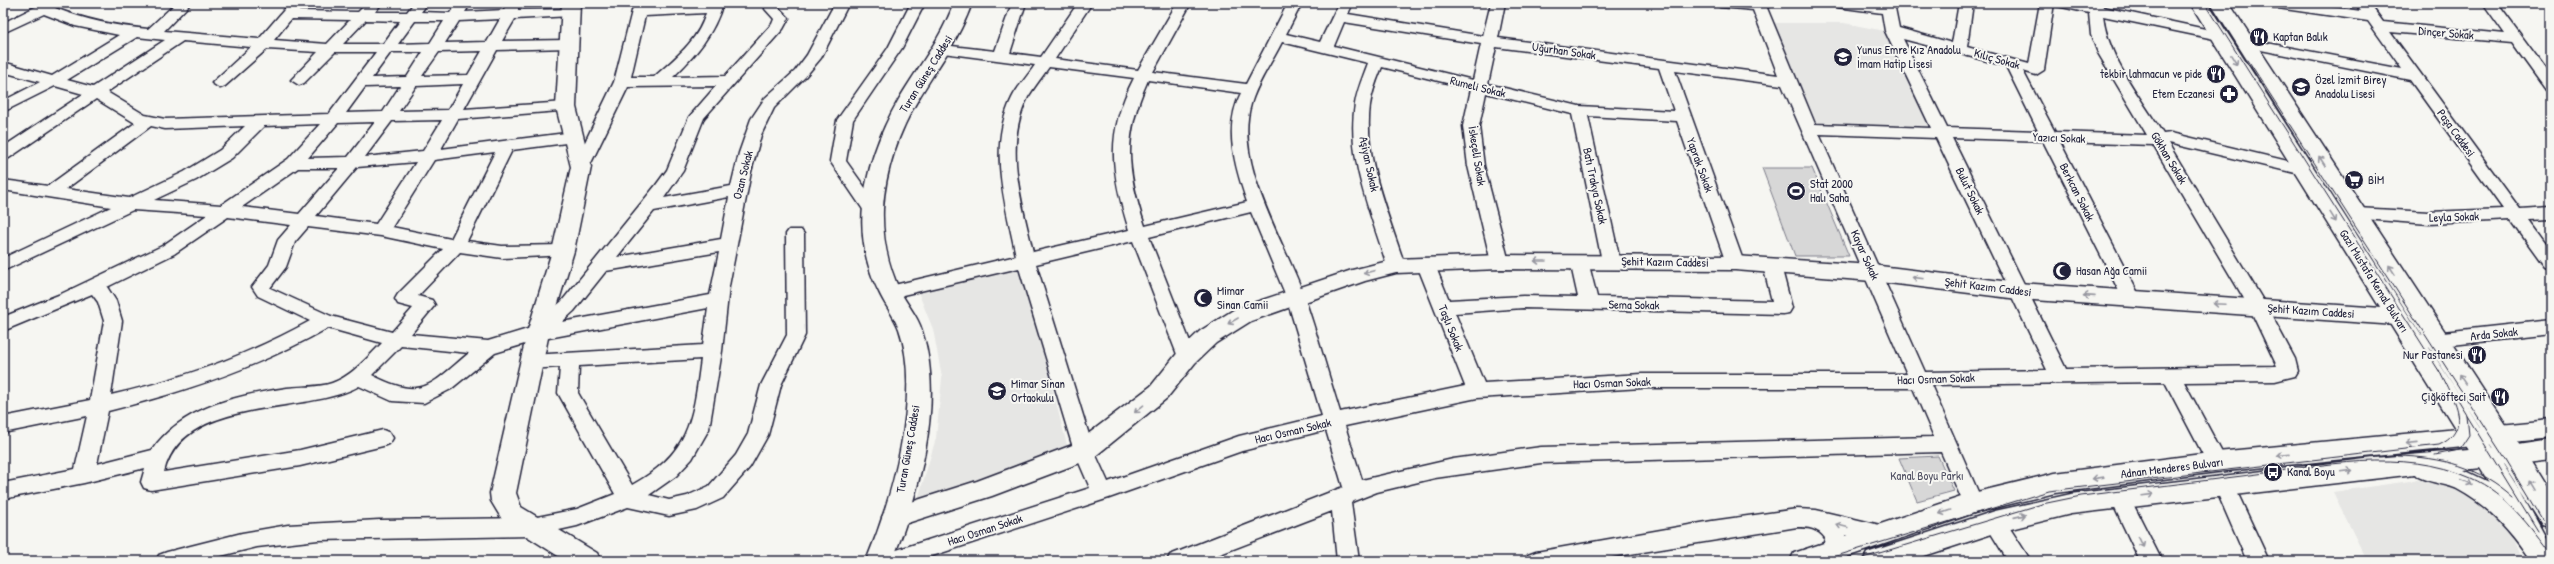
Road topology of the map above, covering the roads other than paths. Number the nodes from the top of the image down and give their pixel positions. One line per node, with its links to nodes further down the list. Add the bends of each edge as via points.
1 (184, 3): 41 (street)
2 (298, 3): 34 (street)
3 (375, 3): 35 (street)
4 (772, 3): 69 (street, via 772,9 782,18 781,21)
5 (842, 3): 101 (street, Ozan Sokak, via 826,38 800,73 767,106 757,124 742,171)
6 (918, 3): 107 (street, via 895,48 845,120 838,161)
7 (963, 3): 56 (main road, Turan Güneş Caddesi)
8 (1019, 3): 57 (street)
9 (1085, 3): 58 (street)
10 (1184, 3): 63 (street)
11 (1295, 3): 43 (street)
12 (1346, 3): 36 (street)
13 (1498, 3): 46 (street, İskeçeli Sokak)
14 (1720, 3): 25 (street)
15 (1837, 3): 29 (street)
16 (1966, 3): 55 (street)
17 (2047, 3): 60 (street, Kılıç Sokak, via 2036,70)
18 (2062, 3): 27 (street)
19 (2198, 3): 44 (main road, Gazi Mustafa Kemal Bulvarı)
20 (2220, 3): 47 (main road, Gazi Mustafa Kemal Bulvarı)
21 (2271, 3): 37 (street, Dinçer Sokak)
22 (2362, 3): 37 (street, Paşa Caddesi)
23 (2490, 3): 45 (street)
24 (715, 5): 28 (street); 72 (street, via 712,23 698,44)
25 (1762, 5): 70 (street, Kayar Sokak)
26 (49, 6): 38 (street); 40 (street, via 80,23)
27 (2096, 6): 44 (street); 92 (street, Gökhan Sokak, via 2097,27 2102,44)
28 (639, 7): 71 (street)
29 (1888, 7): 39 (street, Bulut Sokak)
30 (571, 8): 31 (street); 49 (main road)
31 (511, 9): 33 (street); 50 (street)
32 (416, 10): 33 (street); 35 (street); 52 (street)
33 (460, 10): 53 (street)
34 (288, 15): 35 (street); 48 (street)
35 (365, 16): 51 (street)
36 (1340, 17): 46 (street, Uğurhan Sokak); 54 (street)
37 (2374, 22): 45 (street, Dinçer Sokak); 64 (street, Paşa Caddesi)
38 (3, 29)
39 (1892, 31): 55 (street, Kılıç Sokak); 89 (street, Bulut Sokak)
40 (133, 32): 41 (street); 67 (street)
41 (152, 34): 42 (street)
42 (181, 36): 48 (street); 78 (street)
43 (1276, 36): 54 (street, Rumeli Sokak); 77 (street)
44 (2219, 36): 99 (main road, Gazi Mustafa Kemal Bulvarı, one-way to 99)
45 (2514, 39): 76 (street)
46 (1488, 40): 61 (street, Uğurhan Sokak); 75 (street, İskeçeli Sokak)
47 (2246, 43): 64 (street); 109 (main road, Gazi Mustafa Kemal Bulvarı, one-way to 47)
48 (263, 44): 51 (street); 73 (street)
49 (568, 44): 50 (street); 80 (main road)
50 (492, 47): 53 (street); 65 (street)
51 (332, 48): 52 (street); 66 (street)
52 (386, 48): 53 (street); 74 (street)
53 (434, 48): 68 (street)
54 (1325, 48): 59 (street, Rumeli Sokak)
55 (1959, 48): 60 (street, Kılıç Sokak)
56 (943, 49): 57 (street); 107 (main road, Turan Güneş Caddesi, via 915,88 894,127 879,174)
57 (1001, 56): 58 (street)
58 (1048, 60): 63 (street); 118 (street, via 1020,98 1006,154 1006,170)
59 (1376, 61): 75 (street, Rumeli Sokak); 127 (street, Aşiyan Sokak, via 1363,100 1362,130 1368,171)
60 (2012, 64): 91 (street, Berkcan Sokak)
61 (1666, 66): 70 (street, Uğurhan Sokak); 84 (street, Yaprak Sokak)
62 (3, 67): 67 (street)
63 (1144, 75): 77 (street); 113 (street, via 1127,115 1120,144 1123,177)
64 (2414, 76): 110 (street, Paşa Caddesi)
65 (473, 79): 68 (street); 82 (street)
66 (299, 80)
67 (54, 81): 78 (street); 79 (street)
68 (412, 81): 74 (street); 83 (street)
69 (728, 81): 72 (street); 105 (street, via 697,117 675,171)
70 (1788, 81): 88 (street, Kayar Sokak)
71 (622, 82): 72 (street); 98 (street)
72 (658, 82)
73 (220, 83)
74 (360, 83): 85 (street)
75 (1478, 87): 81 (street, Rumeli Sokak); 121 (street, İskeçeli Sokak, via 1472,117 1472,139 1476,166)
76 (2551, 87)
77 (1249, 89): 104 (street, via 1240,119 1240,149)
78 (97, 93): 86 (street, via 140,119); 94 (street)
79 (3, 107)
80 (566, 107): 82 (street); 90 (main road)
81 (1579, 111): 84 (street, Rumeli Sokak); 120 (street, Batı Trakya Sokak)
82 (452, 114): 83 (street); 95 (street)
83 (388, 116): 85 (street); 96 (street)
84 (1683, 116): 122 (street, Yaprak Sokak)
85 (334, 118): 87 (street); 97 (street)
86 (149, 120): 87 (street, via 164,124); 102 (street)
87 (261, 120): 103 (street, via 226,154 190,176)
88 (1809, 128): 89 (street, Yazıcı Sokak); 129 (street, Kayar Sokak)
89 (1943, 133): 91 (street, Yazıcı Sokak); 131 (street, Bulut Sokak)
90 (574, 137): 93 (street); 98 (main road)
91 (2049, 138): 92 (street, Yazıcı Sokak); 134 (street, Berkcan Sokak)
92 (2159, 140): 99 (street, Yazıcı Sokak, via 2171,138); 138 (street, Gökhan Sokak)
93 (506, 146): 95 (street); 116 (street)
94 (3, 154)
95 (429, 156): 96 (street); 112 (street)
96 (353, 162): 97 (street); 111 (street)
97 (294, 163): 106 (street)
98 (581, 167): 117 (main road)
99 (2304, 170): 139 (main road, Gazi Mustafa Kemal Bulvarı, one-way to 139)
100 (3, 185): 102 (street)
101 (739, 190): 105 (street); 115 (street, Ozan Sokak)
102 (51, 192): 103 (street)
103 (131, 204): 106 (street); 124 (street)
104 (1258, 204): 113 (street); 133 (street)
105 (648, 206): 126 (street)
106 (227, 210): 111 (street); 130 (street, via 168,250)
107 (872, 210): 132 (main road, Turan Güneş Caddesi, via 876,250)
108 (2551, 213): 110 (street, Leyla Sokak)
109 (2357, 214): 110 (street, Leyla Sokak, via 2429,218); 145 (main road, Gazi Mustafa Kemal Bulvarı, one-way to 109)
110 (2516, 215): 123 (street, Paşa Caddesi)
111 (304, 220): 112 (street); 140 (street, via 287,240 277,267 261,287 264,292)
112 (380, 230): 116 (street)
113 (1139, 232): 118 (street); 149 (street)
114 (795, 234): 178 (street, via 796,335 771,384 758,434 743,461 716,492 690,504 669,508)
115 (729, 244): 126 (street); 135 (street, Ozan Sokak)
116 (456, 246): 117 (street, via 502,252); 144 (street, via 404,299 426,305)
117 (564, 251): 143 (main road)
118 (1025, 258): 132 (street); 166 (street)
119 (1579, 261): 120 (main road, Şehit Kazım Caddesi); 121 (main road, Şehit Kazım Caddesi, one-way to 121); 136 (street)
120 (1611, 261): 122 (main road, Şehit Kazım Caddesi)
121 (1500, 262): 125 (main road, Şehit Kazım Caddesi)
122 (1735, 263): 128 (main road, Şehit Kazım Caddesi)
123 (2551, 263)
124 (3, 265)
125 (1426, 265): 127 (main road, Şehit Kazım Caddesi); 137 (street, Taşlı Sokak)
126 (599, 266): 143 (street, via 568,306)
127 (1396, 266): 133 (main road, Şehit Kazım Caddesi, one-way to 133)
128 (1772, 266): 129 (main road, Şehit Kazım Caddesi); 136 (street, Sema Sokak, via 1783,308)
129 (1872, 273): 131 (main road, Şehit Kazım Caddesi, one-way to 129); 155 (street, Kayar Sokak)
130 (96, 286): 141 (street, via 46,309); 157 (street, via 106,301 113,321)
131 (2018, 291): 134 (main road, Şehit Kazım Caddesi, one-way to 131); 153 (street, Bulut Sokak)
132 (890, 292): 180 (main road, Turan Güneş Caddesi, via 911,331 918,370 916,414)
133 (1295, 296): 149 (main road, Şehit Kazım Caddesi, one-way to 149, via 1243,315 1208,337); 158 (street)
134 (2132, 299): 138 (main road, Şehit Kazım Caddesi, one-way to 134)
135 (718, 300): 143 (street); 148 (street, Ozan Sokak)
136 (1589, 304): 137 (street, Sema Sokak, via 1523,302)
137 (1442, 307): 156 (street, Taşlı Sokak)
138 (2258, 307): 139 (main road, Şehit Kazım Caddesi); 152 (street, Hacı Osman Sokak, via 2285,359 2288,371 2275,374)
139 (2396, 317): 146 (main road, Gazi Mustafa Kemal Bulvarı)
140 (326, 320): 144 (street); 157 (street, via 284,345 232,366 175,386)
141 (3, 324)
142 (2551, 327): 145 (street, Arda Sokak)
143 (538, 333): 147 (street); 151 (main road)
144 (394, 339): 147 (street); 154 (street)
145 (2437, 340): 146 (street, Arda Sokak); 161 (main road, Gazi Mustafa Kemal Bulvarı, one-way to 145)
146 (2412, 342): 162 (main road, Gazi Mustafa Kemal Bulvarı)
147 (488, 348): 154 (street, via 444,384 424,396 392,394)
148 (713, 350): 150 (street); 178 (street, Ozan Sokak, via 700,426 692,444 669,469)
149 (1187, 357): 166 (main road, Şehit Kazım Caddesi, one-way to 166, via 1159,392)
150 (570, 361): 151 (street); 178 (street, via 566,383 568,393)
151 (531, 362): 184 (main road, via 503,493 504,501 512,514)
152 (2172, 374): 153 (street, Hacı Osman Sokak); 170 (street)
153 (2060, 376): 155 (street, Hacı Osman Sokak, via 1932,378)
154 (359, 377): 167 (street, via 340,387 320,393 284,396 218,412 190,426 172,440)
155 (1920, 381): 156 (street, Hacı Osman Sokak, via 1642,381); 164 (street, Kayar Sokak)
156 (1477, 391): 158 (street, Hacı Osman Sokak)
157 (99, 406): 159 (street); 172 (street)
158 (1335, 421): 175 (street, Hacı Osman Sokak, via 1239,444); 176 (street)
159 (3, 425)
160 (2551, 429): 161 (main road, Adnan Menderes Bulvarı)
161 (2500, 435): 162 (main road, Adnan Menderes Bulvarı); 168 (main road, Gazi Mustafa Kemal Bulvarı)
162 (2472, 437): 169 (main road, Gazi Mustafa Kemal Bulvarı); 170 (main road, Adnan Menderes Bulvarı, one-way to 170)
163 (383, 438): 167 (street, via 300,458 151,482)
164 (1946, 444): 176 (street, via 1541,455 1465,464); 179 (street, Kayar Sokak)
165 (2551, 450): 168 (main road, Adnan Menderes Bulvarı)
166 (1084, 451): 175 (street); 180 (main road, Şehit Kazım Caddesi, via 983,489)
167 (159, 456): 172 (street)
168 (2513, 456): 169 (main road, Adnan Menderes Bulvarı); 181 (main road, Gazi Mustafa Kemal Bulvarı, one-way to 168)
169 (2487, 458): 171 (main road, Adnan Menderes Bulvarı); 199 (main road, Gazi Mustafa Kemal Bulvarı, via 2525,521)
170 (2217, 462): 179 (main road, Adnan Menderes Bulvarı, one-way to 179, via 2056,483)
171 (2374, 468): 173 (main road, Adnan Menderes Bulvarı, one-way to 171); 199 (main road, one-way to 199, via 2434,471 2471,484 2490,494 2527,533)
172 (84, 476): 174 (street)
173 (2224, 485): 177 (main road, Adnan Menderes Bulvarı, one-way to 173); 198 (street)
174 (3, 491)
175 (1102, 492): 190 (street, Hacı Osman Sokak)
176 (1347, 494): 191 (street); 192 (street)
177 (2120, 498): 183 (main road, Adnan Menderes Bulvarı, one-way to 177, via 2071,504); 197 (street, one-way to 197)
178 (629, 499): 184 (street, via 555,524)
179 (1973, 502): 183 (main road); 185 (main road, Adnan Menderes Bulvarı, one-way to 185)
180 (895, 518): 189 (main road, Turan Güneş Caddesi)
181 (2551, 518)
182 (1816, 519): 185 (street, one-way to 182); 186 (street, via 1824,523 1836,537); 193 (street, via 1797,518 1712,530)
183 (1995, 522): 195 (main road, Adnan Menderes Bulvarı); 196 (street)
184 (532, 527): 187 (street, via 341,529 308,532 233,543); 188 (main road)
185 (1880, 534): 186 (main road, Adnan Menderes Bulvarı)
186 (1833, 552): 194 (main road, Adnan Menderes Bulvarı)
187 (167, 561)
188 (588, 561)
189 (879, 561)
190 (889, 561)
191 (1178, 561)
192 (1348, 561)
193 (1536, 561)
194 (1803, 561)
195 (1876, 561)
196 (2020, 561)
197 (2150, 561)
198 (2258, 561)
199 (2545, 561)

